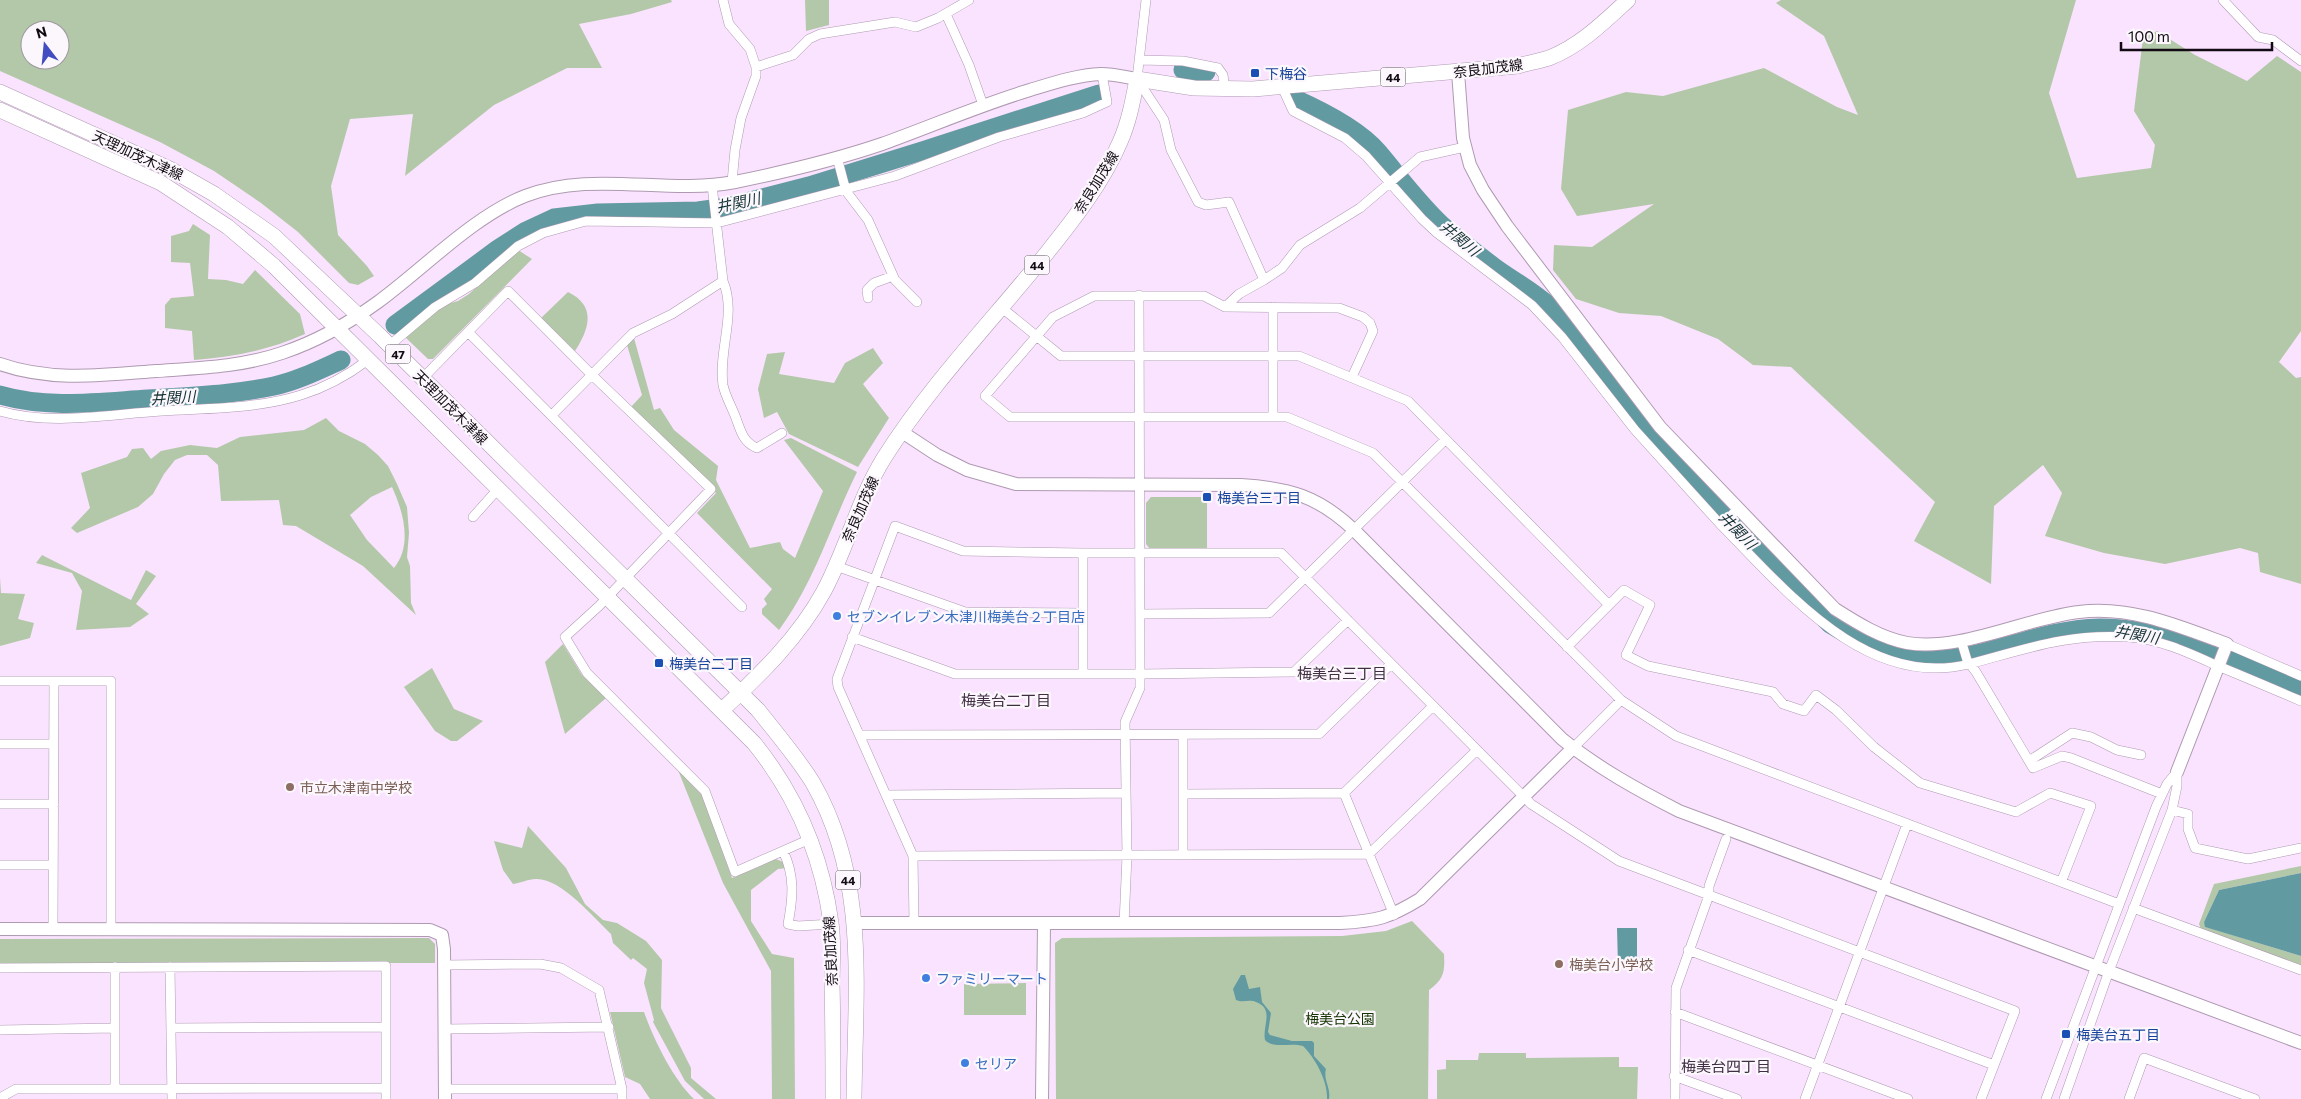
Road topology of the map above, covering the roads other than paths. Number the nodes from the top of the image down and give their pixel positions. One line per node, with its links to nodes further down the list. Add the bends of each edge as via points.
1 (723, 0): 9 (street, via 729,24 746,44)
2 (969, 0): 6 (street)
3 (1146, 0): 7 (street)
4 (1628, 0): 10 (main road, 奈良加茂線 / 44, via 1589,34 1550,57 1518,66)
5 (2223, 0): 8 (street, via 2258,37 2273,40)
6 (946, 14): 9 (street, via 916,27 895,22 820,34 809,39 793,55); 16 (street)
7 (1140, 60): 12 (street); 14 (street, via 1183,61 1218,68 1223,75)
8 (2301, 61)
9 (756, 67): 20 (street, via 738,134)
10 (1458, 72): 13 (main road, 奈良加茂線 / 44); 18 (street)
11 (1102, 74): 12 (street); 16 (street, via 1068,79); 23 (street, via 1107,102 1100,106 999,137)
12 (1137, 79): 14 (main road, 奈良加茂線 / 44); 26 (street, via 1164,120 1171,150 1198,202 1206,205 1229,202); 32 (main road, 奈良加茂線 / 44, via 1131,111 1108,167 1072,222)
13 (1282, 87): 14 (main road, 奈良加茂線 / 44); 21 (street, via 1293,111 1345,138)
14 (1224, 89)
15 (0, 92): 34 (main road, 天理加茂木津線 / 47, via 170,169 214,194 293,251)
16 (983, 105): 19 (street, via 880,144)
17 (0, 110): 35 (main road, 天理加茂木津線 / 47, via 161,183 181,196 245,240)
18 (1465, 147): 21 (street, via 1420,157); 57 (street, via 1483,190)
19 (838, 164): 20 (street); 23 (street)
20 (732, 182): 22 (street)
21 (1391, 182): 26 (street, via 1360,208 1300,245 1282,268); 57 (street, via 1437,233 1532,305 1562,337 1634,430)
22 (713, 190): 24 (street); 34 (street, via 569,185 521,197 494,212 376,303)
23 (846, 191): 24 (street); 25 (street, via 868,220)
24 (717, 223): 27 (street); 38 (street, via 586,221 543,233 518,246 476,283 434,307)
25 (893, 276): 29 (street, via 874,283 866,290); 30 (street)
26 (1264, 280): 33 (street, via 1239,294)
27 (723, 281): 43 (street, via 672,314 633,333); 51 (street, via 728,292 723,385 744,438 756,448)
28 (1139, 295): 33 (street, via 1204,296); 37 (street, via 1094,296 1053,317); 39 (street)
29 (868, 298)
30 (917, 302)
31 (1273, 307): 33 (street); 40 (street); 44 (street, via 1339,308 1370,323 1373,332)
32 (1002, 308): 37 (street); 50 (main road, 奈良加茂線 / 44, via 918,407)
33 (1225, 308)
34 (357, 314): 35 (street); 38 (main road, 天理加茂木津線 / 47)
35 (335, 328): 41 (main road, 天理加茂木津線 / 47); 42 (street, via 281,353 225,366 52,376)
36 (468, 332): 43 (street, via 508,291); 45 (street); 47 (street)
37 (1037, 337): 39 (street, via 1061,356); 49 (street, via 985,396 1010,417)
38 (390, 345): 45 (main road, 天理加茂木津線 / 47)
39 (1139, 356): 40 (street); 49 (street)
40 (1272, 356): 44 (street, via 1299,356); 48 (street)
41 (368, 360): 46 (street, via 317,389 263,404 47,418); 55 (main road, 天理加茂木津線 / 47)
42 (0, 364)
43 (592, 375): 47 (street); 59 (street, via 711,489)
44 (1352, 377): 52 (street, via 1408,401)
45 (422, 379): 64 (main road, 天理加茂木津線 / 47)
46 (0, 411)
47 (552, 415): 59 (street)
48 (1273, 416): 49 (street); 53 (street, via 1287,417 1373,453)
49 (1139, 417): 54 (street)
50 (902, 432): 54 (street, via 952,463 999,480 1033,485); 62 (main road, 奈良加茂線 / 44, via 868,488)
51 (782, 433)
52 (1445, 440): 53 (street); 67 (street)
53 (1401, 482): 58 (street); 75 (street)
54 (1139, 485): 58 (street, via 1279,488 1316,501); 61 (street)
55 (498, 489): 56 (street); 66 (main road, 天理加茂木津線 / 47)
56 (473, 517)
57 (1728, 518): 74 (street, via 1835,609 1856,622 1908,643); 76 (street, via 1794,598 1852,645 1916,667 1956,666)
58 (1354, 530): 63 (street); 94 (street, via 1502,681)
59 (669, 532): 64 (street); 68 (street)
60 (1083, 553): 61 (street); 65 (street, via 963,551 895,526); 69 (street)
61 (1140, 553): 63 (street, via 1281,553); 70 (street)
62 (836, 566): 65 (street); 84 (main road, 奈良加茂線 / 44, via 805,621)
63 (1306, 577): 70 (street, via 1269,613); 71 (street)
64 (625, 578): 66 (street); 84 (main road, 天理加茂木津線 / 47)
65 (874, 580): 69 (street, via 965,612); 72 (street)
66 (607, 597): 88 (main road, 天理加茂木津線 / 47); 112 (street, via 565,637 587,673 705,791 735,872)
67 (1609, 605): 75 (street); 119 (street, via 1624,590 1650,605 1626,655 1648,666 1773,692 1783,704 1804,711 1816,695 1920,783 2016,812 2050,793 2091,806)
68 (742, 607)
69 (1082, 614): 79 (street)
70 (1140, 614): 80 (street)
71 (1348, 620): 77 (street); 80 (street, via 1294,672)
72 (852, 637): 79 (street, via 955,674); 90 (street, via 837,679)
73 (2227, 644): 74 (street, via 2147,617 2107,611 2079,612); 78 (street); 81 (street)
74 (1962, 645): 76 (street)
75 (1567, 647): 85 (street)
76 (1968, 662): 78 (street, via 2044,643 2095,636 2130,637 2165,644); 97 (street)
77 (1391, 664): 87 (street); 91 (street, via 1319,734)
78 (2218, 666): 86 (street); 98 (street)
79 (1083, 674): 80 (street)
80 (1140, 674): 89 (street, via 1138,695 1126,718)
81 (2301, 676)
82 (0, 681): 83 (street)
83 (54, 681): 93 (street); 132 (street, via 111,681)
84 (742, 692): 88 (main road, 奈良加茂線 / 44); 125 (main road, 奈良加茂線 / 44, via 789,749 823,802 843,855)
85 (1621, 700): 94 (street); 108 (street, via 1676,736)
86 (2301, 702)
87 (1433, 706): 95 (street); 101 (street)
88 (722, 710): 110 (main road, 奈良加茂線 / 44, via 777,773)
89 (1126, 734): 90 (street); 91 (street); 99 (street)
90 (860, 735): 103 (street)
91 (1183, 735): 100 (street)
92 (0, 744): 93 (street)
93 (53, 744): 106 (street)
94 (1573, 748): 104 (street); 120 (street, via 1623,782 1679,811)
95 (1476, 751): 104 (street); 113 (street)
96 (2141, 755): 97 (street, via 2116,750 2072,733)
97 (2029, 761): 102 (street, via 2033,768 2062,756 2071,758)
98 (2176, 772): 102 (street); 107 (street, via 2178,786)
99 (1125, 793): 103 (street); 116 (street)
100 (1184, 794): 101 (street); 114 (street)
101 (1344, 794): 113 (street)
102 (2162, 794): 122 (street)
103 (886, 795): 115 (street)
104 (1524, 797): 121 (street, via 1619,861); 124 (street, via 1420,899)
105 (0, 804): 106 (street)
106 (54, 804): 118 (street)
107 (2172, 810): 111 (street, via 2188,814 2188,829 2195,848 2248,858); 123 (street)
108 (1907, 824): 119 (street); 120 (street)
109 (1726, 838): 121 (street, via 1709,886)
110 (810, 839): 112 (street); 126 (main road, 奈良加茂線 / 44)
111 (2301, 848)
112 (783, 851): 126 (street, via 790,866 792,901 788,924)
113 (1369, 854): 114 (street); 124 (street)
114 (1183, 855): 116 (street)
115 (913, 856): 116 (street); 127 (street)
116 (1127, 856): 129 (street)
117 (0, 865): 118 (street)
118 (53, 865): 131 (street)
119 (2062, 880): 122 (street)
120 (1884, 888): 134 (street); 139 (street)
121 (1709, 895): 133 (street); 134 (street)
122 (2119, 904): 139 (street)
123 (2133, 908): 139 (street); 140 (street)
124 (1394, 915): 129 (street, via 1349,923)
125 (856, 923): 127 (street); 163 (main road, 奈良加茂線 / 44)
126 (832, 924): 162 (main road, 奈良加茂線 / 44)
127 (914, 924): 128 (street)
128 (1044, 924): 129 (street); 164 (street)
129 (1124, 924)
130 (0, 929): 131 (street)
131 (53, 929): 132 (street)
132 (111, 930): 135 (street, via 430,930 442,935)
133 (1688, 950): 141 (street); 142 (street, via 1676,988)
134 (1860, 951): 141 (street); 151 (street, via 2015,1011)
135 (444, 965): 143 (street, via 540,964 561,968 599,990); 147 (street)
136 (115, 967): 137 (street); 138 (street); 144 (street)
137 (170, 967): 145 (street); 146 (street, via 386,966)
138 (0, 968)
139 (2103, 968): 149 (street); 170 (street); 171 (street)
140 (2301, 970)
141 (1839, 1008): 150 (street); 151 (street)
142 (1675, 1012): 150 (street); 152 (street)
143 (609, 1027): 147 (street); 156 (street)
144 (114, 1028): 148 (street); 153 (street)
145 (172, 1028): 146 (street); 154 (street)
146 (386, 1028): 155 (street)
147 (444, 1029): 157 (street)
148 (0, 1030)
149 (2301, 1043)
150 (1818, 1064): 167 (street); 168 (street)
151 (1994, 1065): 169 (street)
152 (1674, 1076): 165 (street); 166 (street)
153 (115, 1088): 154 (street); 158 (street, via 16,1089)
154 (171, 1088): 155 (street); 159 (street)
155 (386, 1088): 160 (street)
156 (622, 1088): 157 (street); 161 (street)
157 (445, 1094)
158 (0, 1098)
159 (172, 1099)
160 (386, 1099)
161 (622, 1099)
162 (833, 1099)
163 (854, 1099)
164 (1042, 1099)
165 (1675, 1099)
166 (1737, 1099)
167 (1805, 1099)
168 (1908, 1099)
169 (1981, 1099)
170 (2046, 1099)
171 (2064, 1099)
172 (2129, 1099): 173 (street, via 2144,1058)
173 (2255, 1099)

